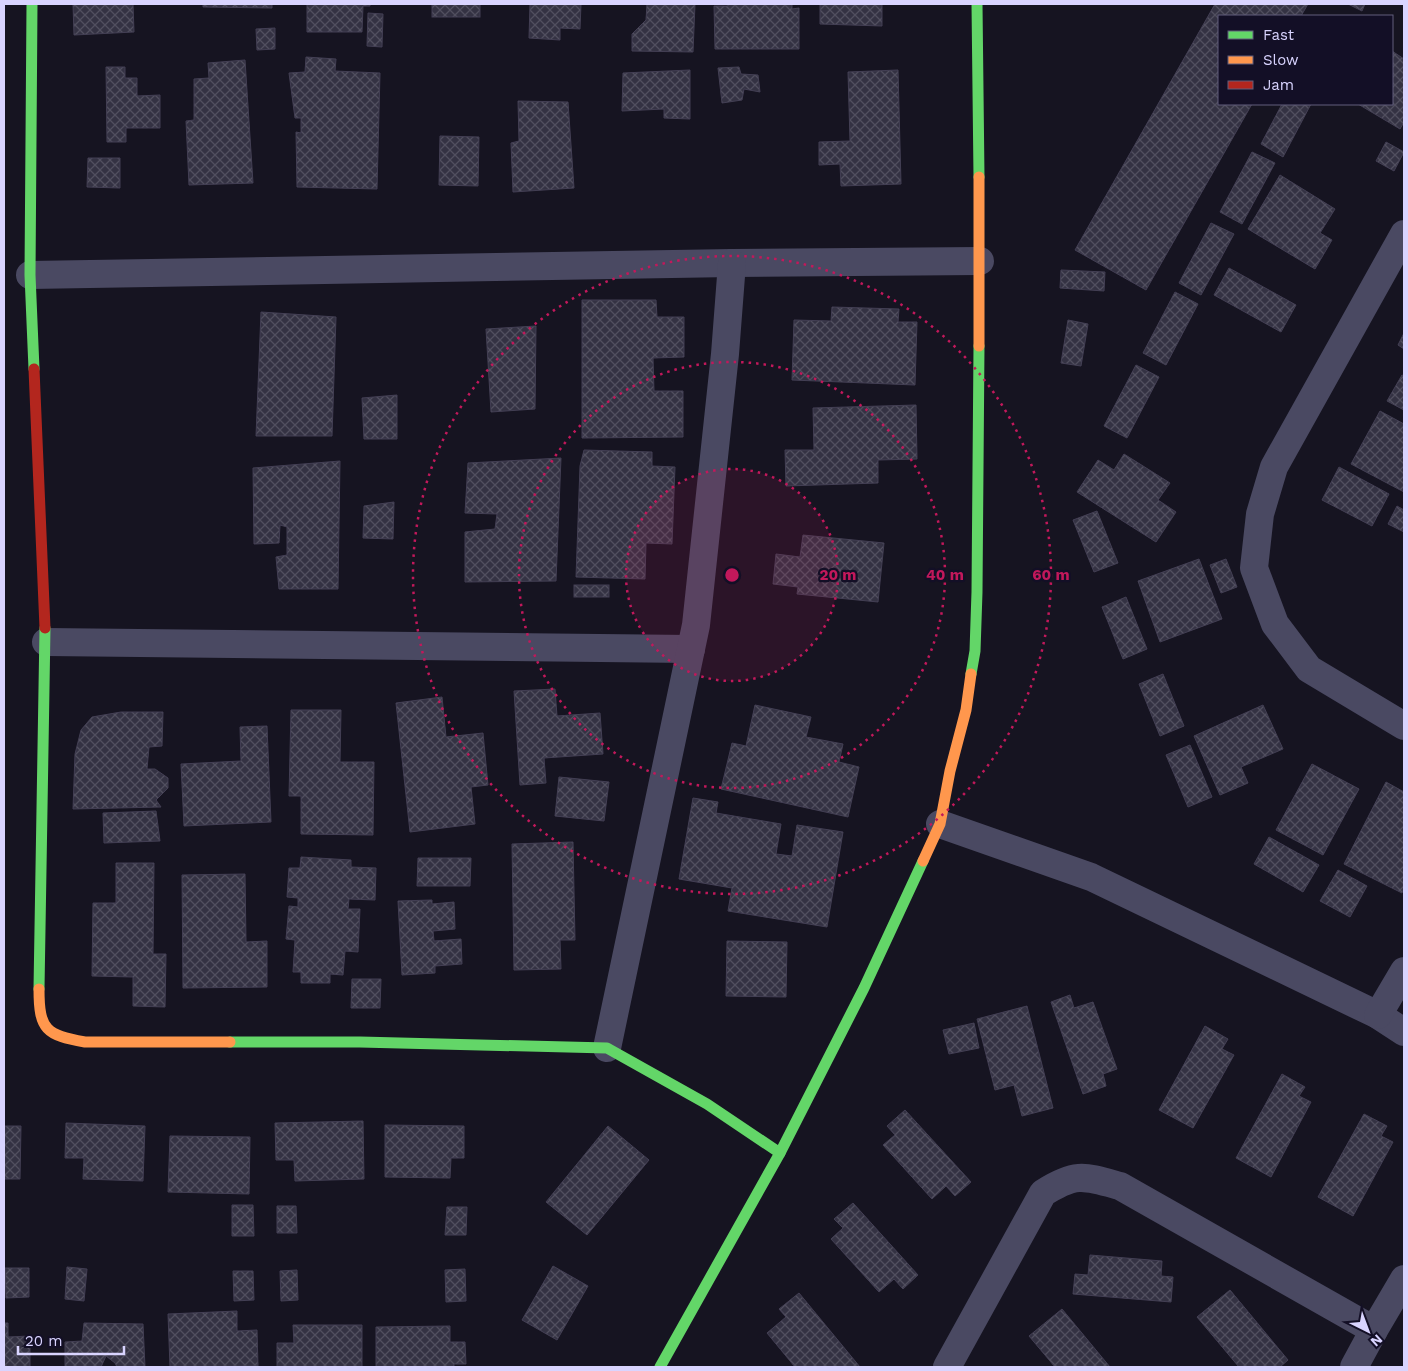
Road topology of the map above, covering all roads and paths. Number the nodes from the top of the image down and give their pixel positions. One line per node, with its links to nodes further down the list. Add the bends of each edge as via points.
1 (32, 4): 6 (street)
2 (977, 4): 4 (street)
3 (1404, 234): 9 (street, via 1274,467 1260,514 1254,568 1275,624 1309,669)
4 (980, 262): 5 (street); 10 (street, via 975,651 966,710)
5 (732, 263): 6 (street); 8 (street, via 714,461)
6 (30, 276): 7 (street)
7 (46, 642): 8 (street); 14 (street, via 39,1012 44,1026 58,1037 85,1042 360,1042)
8 (691, 649): 14 (street)
9 (1404, 726)
10 (940, 824): 12 (street, via 1091,877); 15 (street, via 864,988)
11 (1404, 971): 12 (street)
12 (1378, 1015): 13 (street)
13 (1404, 1032)
14 (607, 1048): 15 (street, via 707,1104)
15 (780, 1153): 18 (street)
16 (1404, 1279): 17 (street)
17 (1374, 1330): 19 (street, via 1120,1186 1087,1176 1062,1180 1043,1193); 20 (street)
18 (660, 1367)
19 (947, 1367)
20 (1354, 1367)

